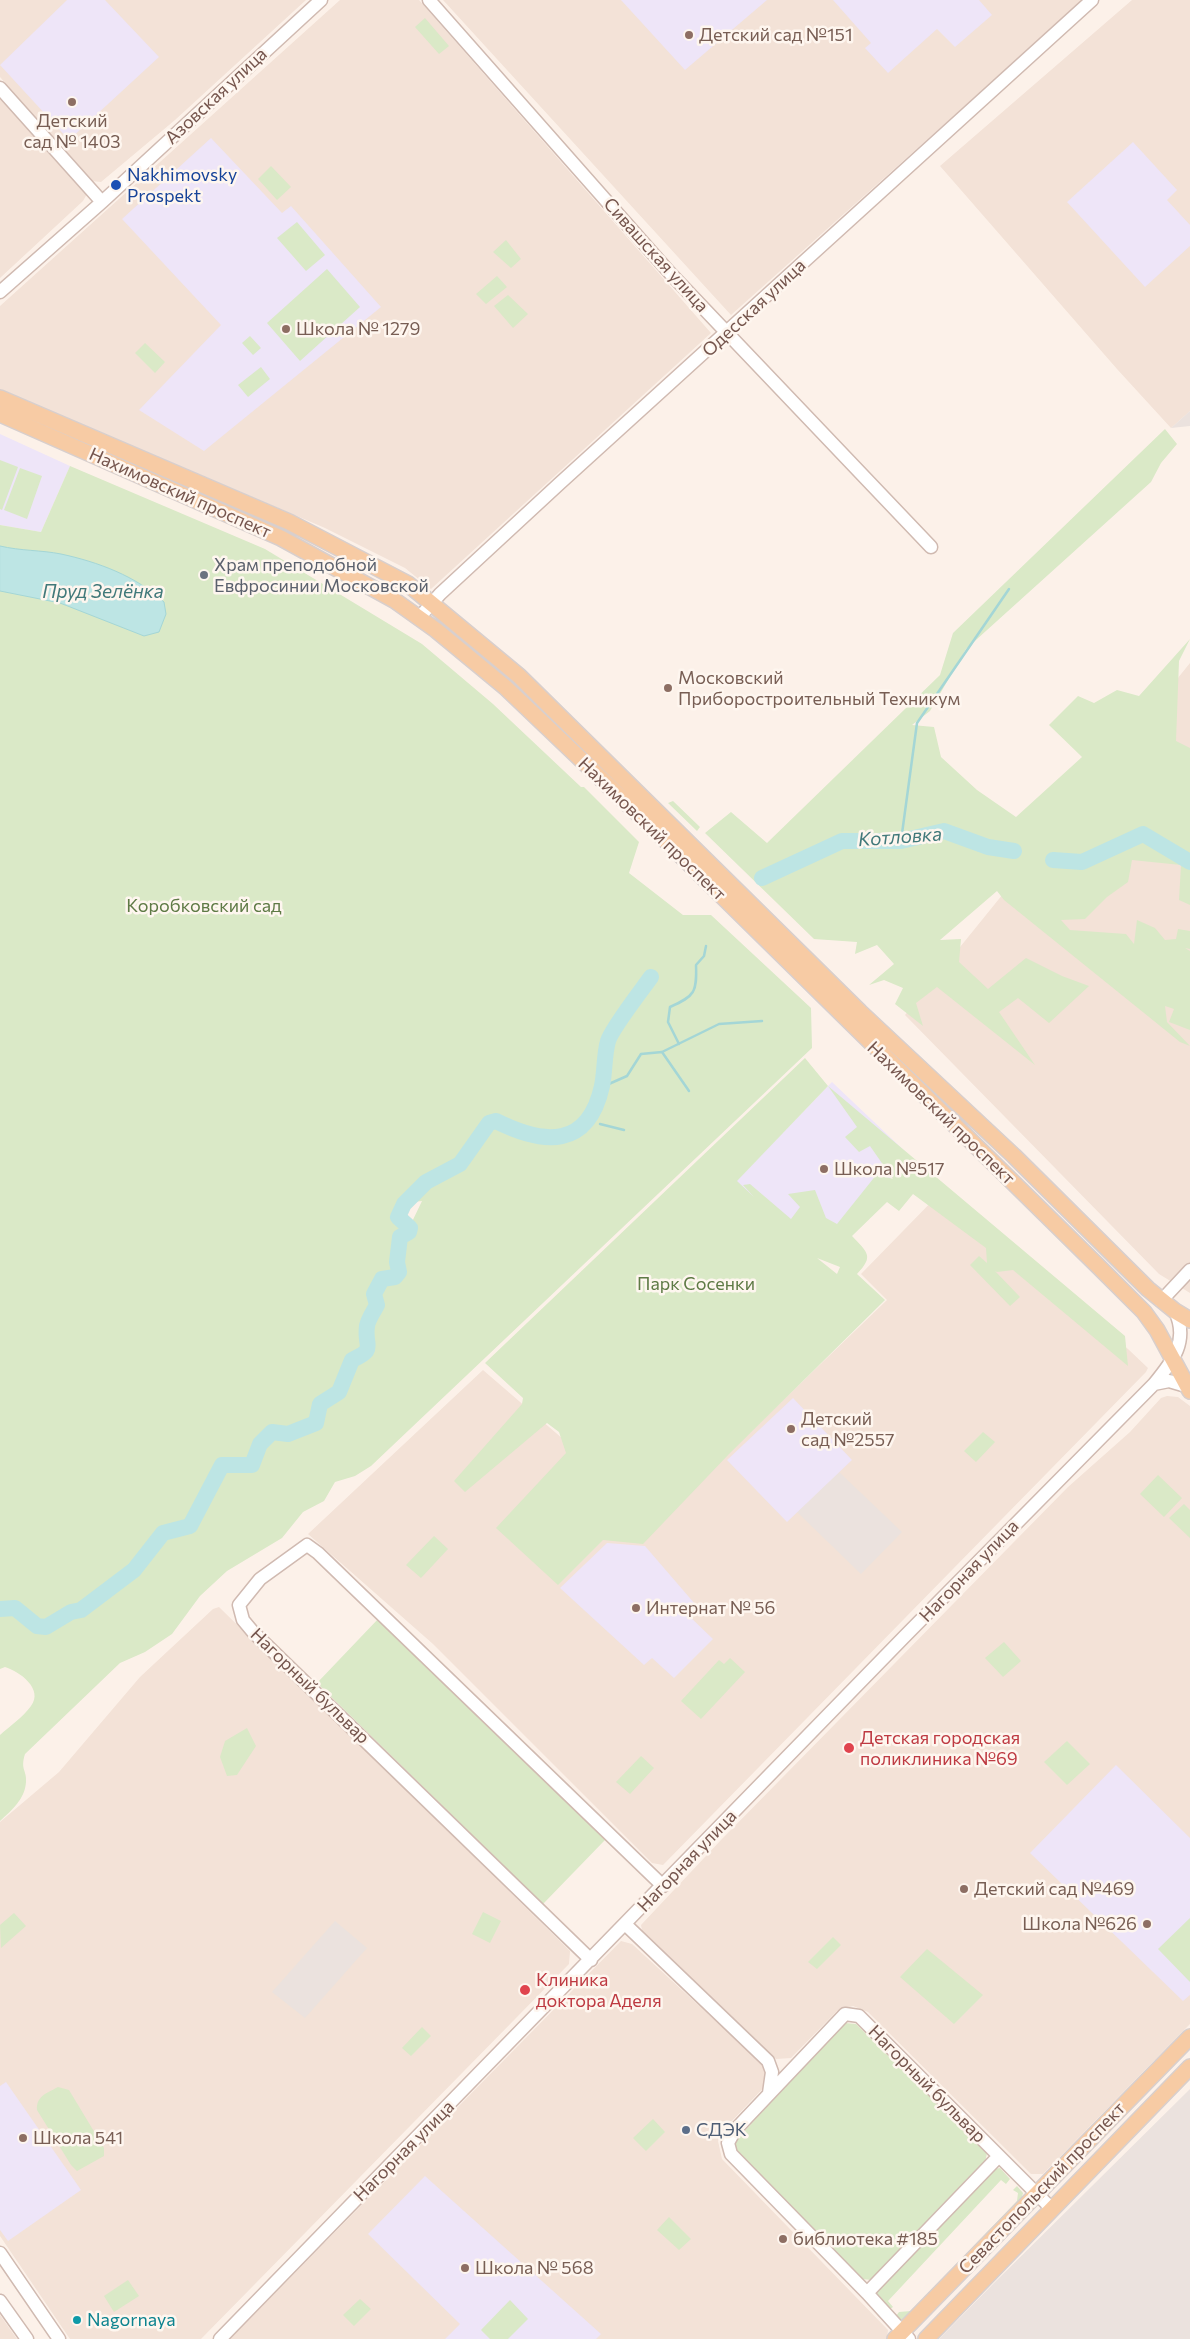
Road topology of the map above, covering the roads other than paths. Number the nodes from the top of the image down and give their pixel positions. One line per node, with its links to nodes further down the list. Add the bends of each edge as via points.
1 (321, 0): 5 (street, Азовская улица)
2 (428, 0): 7 (street, Сивашская улица)
3 (1092, 0): 7 (street, Одесская улица)
4 (0, 88): 5 (street)
5 (102, 202): 6 (street, Азовская улица)
6 (0, 292)
7 (727, 333): 10 (street, Сивашская улица); 11 (street, Одесская улица)
8 (0, 398): 11 (main road, Нахимовский проспект, via 289,522 408,584)
9 (0, 414): 12 (main road, Нахимовский проспект, via 281,538)
10 (931, 547)
11 (431, 603): 12 (street, Одесская улица); 14 (main road, Нахимовский проспект, via 519,676 860,1012 1014,1156)
12 (419, 618): 17 (main road, Нахимовский проспект, via 505,688 656,831)
13 (1190, 1270): 14 (street)
14 (1161, 1301): 15 (main road, Нахимовский проспект)
15 (1175, 1311): 16 (main road, Нахимовский проспект); 19 (street, Нагорная улица, via 1181,1333)
16 (1190, 1320)
17 (1153, 1324): 19 (main road, Нахимовский проспект); 20 (street, via 1154,1333 1167,1358)
18 (1190, 1350): 19 (street, Нагорная улица)
19 (1173, 1358): 20 (street, Нагорная улица); 21 (main road, Нахимовский проспект)
20 (1154, 1384): 21 (street, via 1168,1381); 22 (street, Нагорная улица)
21 (1188, 1386)
22 (663, 1886): 23 (street, Нагорная улица); 24 (street, Нагорный бульвар, via 318,1553 307,1546 260,1580 239,1605 243,1620 253,1632)
23 (625, 1924): 24 (street, Нагорная улица); 27 (street)
24 (591, 1960): 39 (street, Нагорная улица)
25 (1190, 2037): 31 (main road, Севастопольский проспект)
26 (799, 2060): 27 (street, via 789,2064); 29 (street, Нагорный бульвар); 30 (street, Нагорный бульвар, via 845,2014 859,2016)
27 (768, 2061): 29 (street, via 772,2072)
28 (1190, 2067): 32 (main road, Севастопольский проспект)
29 (769, 2093): 34 (street, Нагорный бульвар, via 735,2130 728,2143 731,2154)
30 (999, 2156): 31 (street, Нагорный бульвар); 34 (street)
31 (1037, 2194): 32 (street, Нагорный бульвар); 36 (main road, Севастопольский проспект)
32 (1052, 2209): 40 (main road, Севастопольский проспект)
33 (0, 2253): 38 (street)
34 (867, 2293): 36 (street, Нагорный бульвар)
35 (0, 2301): 37 (street)
36 (902, 2337)
37 (27, 2339)
38 (59, 2339)
39 (220, 2339)
40 (926, 2339)

